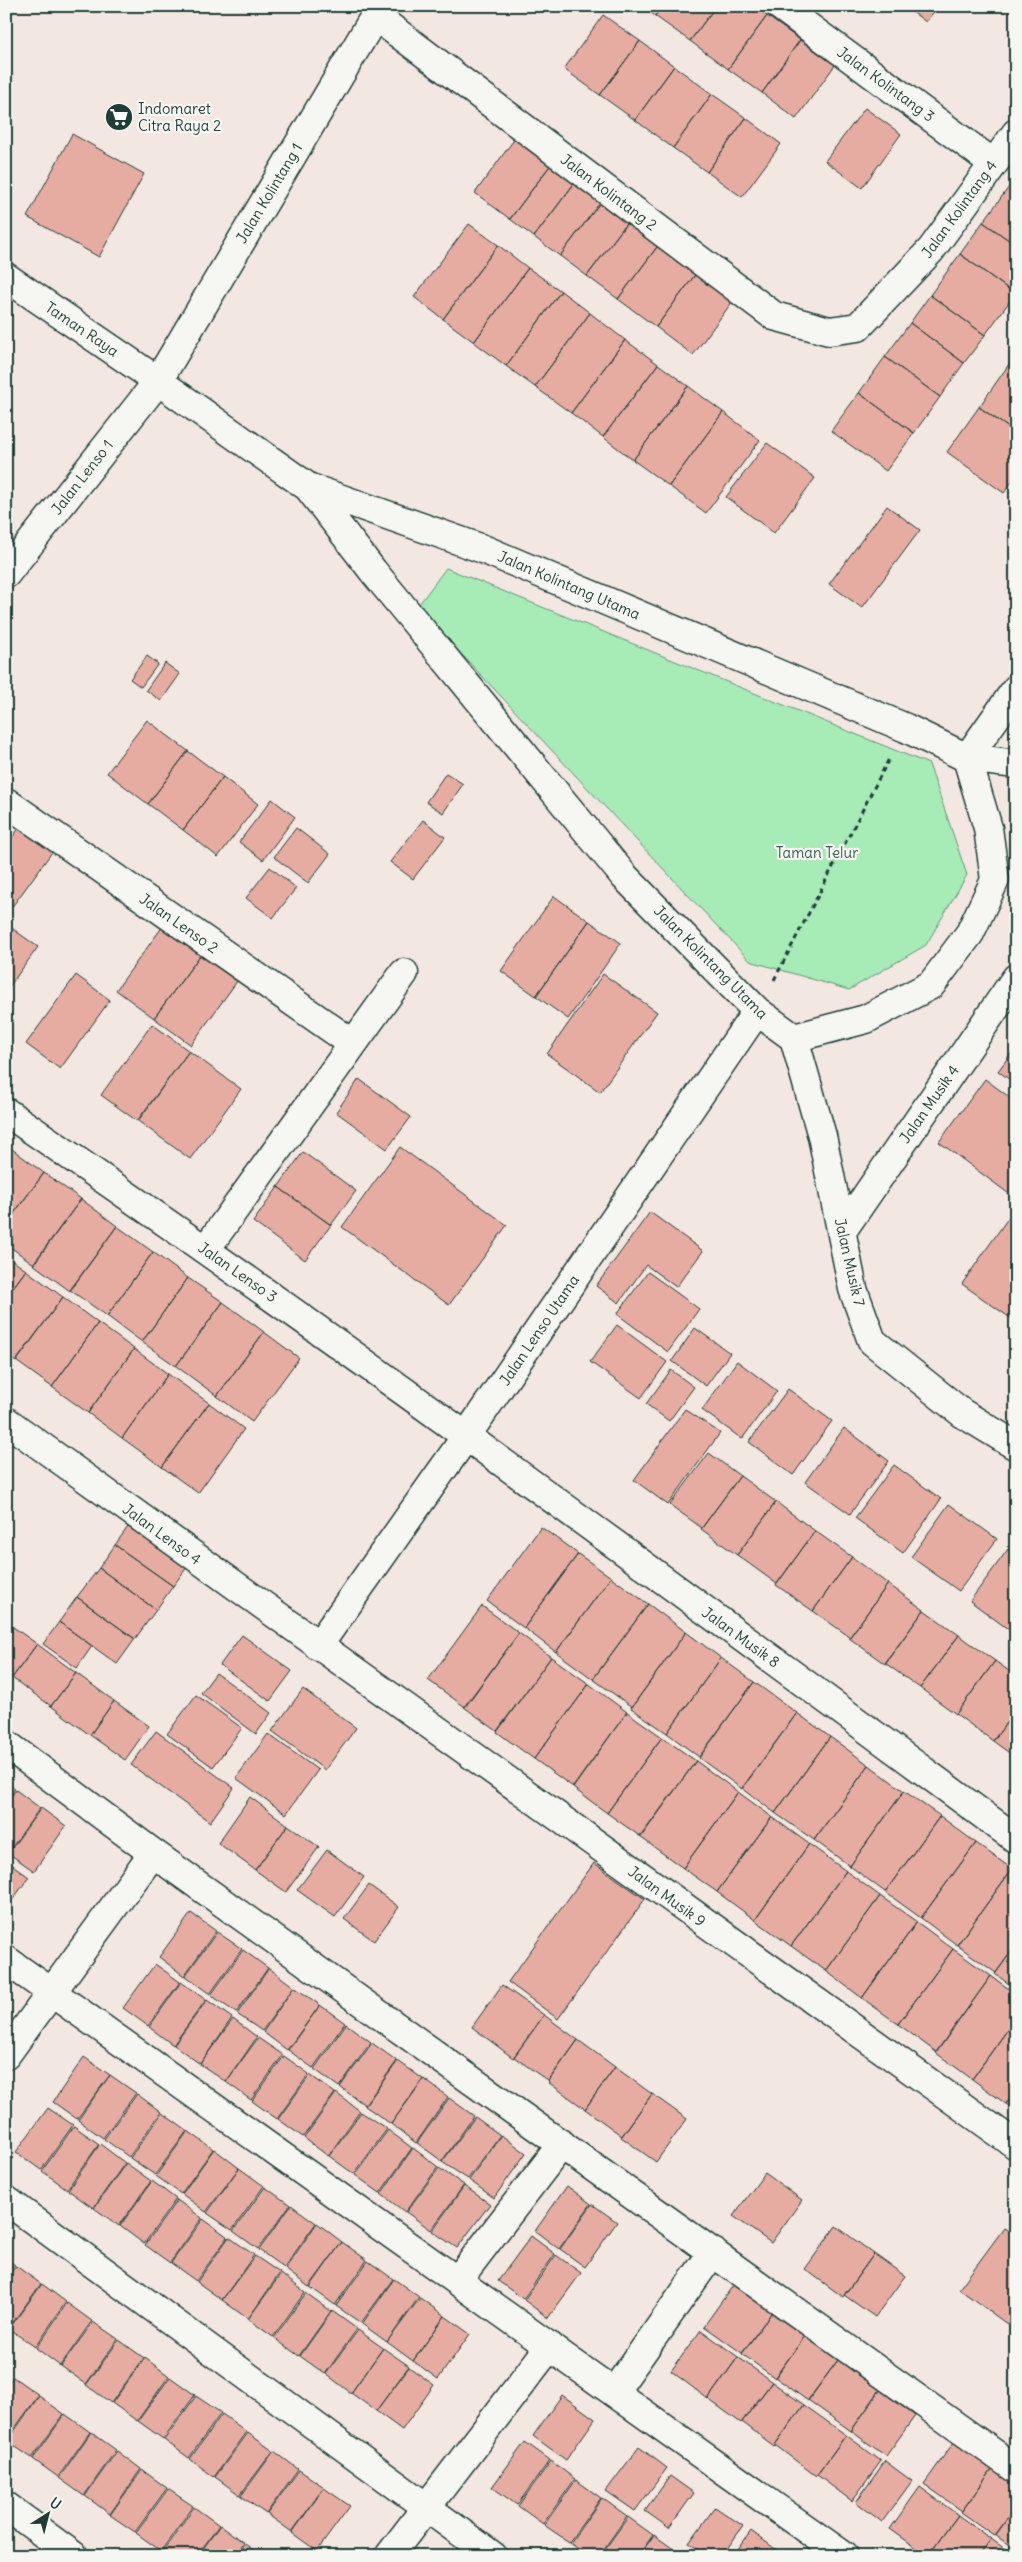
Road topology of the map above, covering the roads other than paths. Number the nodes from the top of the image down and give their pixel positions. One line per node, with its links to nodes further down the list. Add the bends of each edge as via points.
1 (780, 6): 4 (street, Jalan Kolintang 3)
2 (378, 11): 6 (street, Jalan Kolintang 2, via 774,316 829,331); 7 (street, Jalan Kolintang 1)
3 (1016, 133): 4 (street, Jalan Kolintang 4)
4 (993, 162): 6 (street, Jalan Kolintang 4, via 931,250)
5 (6, 277): 7 (street, Taman Raya)
6 (858, 327)
7 (158, 380): 8 (street, Jalan Kolintang Utama); 9 (street, Jalan Lenso 1)
8 (308, 487): 11 (street, Jalan Kolintang Utama, via 483,549 906,728); 16 (street, Jalan Kolintang Utama, via 373,571 624,876)
9 (6, 574)
10 (1016, 689): 11 (street)
11 (967, 758): 12 (street, Jalan Kolintang Utama); 17 (street, via 988,828 995,880 970,933 931,985 866,1019)
12 (1016, 764)
13 (6, 802): 18 (street, Jalan Lenso 2)
14 (404, 973): 18 (street)
15 (1016, 978): 20 (street, Jalan Musik 4)
16 (757, 1011): 17 (street, Jalan Kolintang Utama); 23 (street, Jalan Lenso Utama)
17 (794, 1038): 20 (street, Jalan Musik 7, via 822,1136)
18 (352, 1043): 21 (street)
19 (6, 1112): 21 (street, Jalan Lenso 3)
20 (842, 1230): 24 (street, Jalan Musik 7, via 853,1289 872,1341 962,1413)
21 (206, 1249): 23 (street, Jalan Lenso 3)
22 (6, 1421): 25 (street, Jalan Lenso 4)
23 (467, 1435): 25 (street, Jalan Lenso Utama); 27 (street, Jalan Musik 8)
24 (1016, 1446)
25 (318, 1646): 33 (street, Jalan Musik 9)
26 (6, 1744): 28 (street)
27 (1016, 1839)
28 (153, 1853): 30 (street); 32 (street)
29 (6, 1960): 30 (street)
30 (52, 1993): 31 (street); 36 (street)
31 (6, 2055)
32 (562, 2144): 35 (street); 36 (street)
33 (1016, 2145)
34 (6, 2200): 40 (street)
35 (713, 2252): 38 (street); 39 (street)
36 (457, 2281): 37 (street)
37 (550, 2346): 38 (street); 40 (street)
38 (614, 2392): 45 (street)
39 (1016, 2469)
40 (425, 2506): 43 (street); 44 (street)
41 (8, 2512): 42 (street)
42 (74, 2556)
43 (389, 2556)
44 (493, 2556)
45 (844, 2556)

